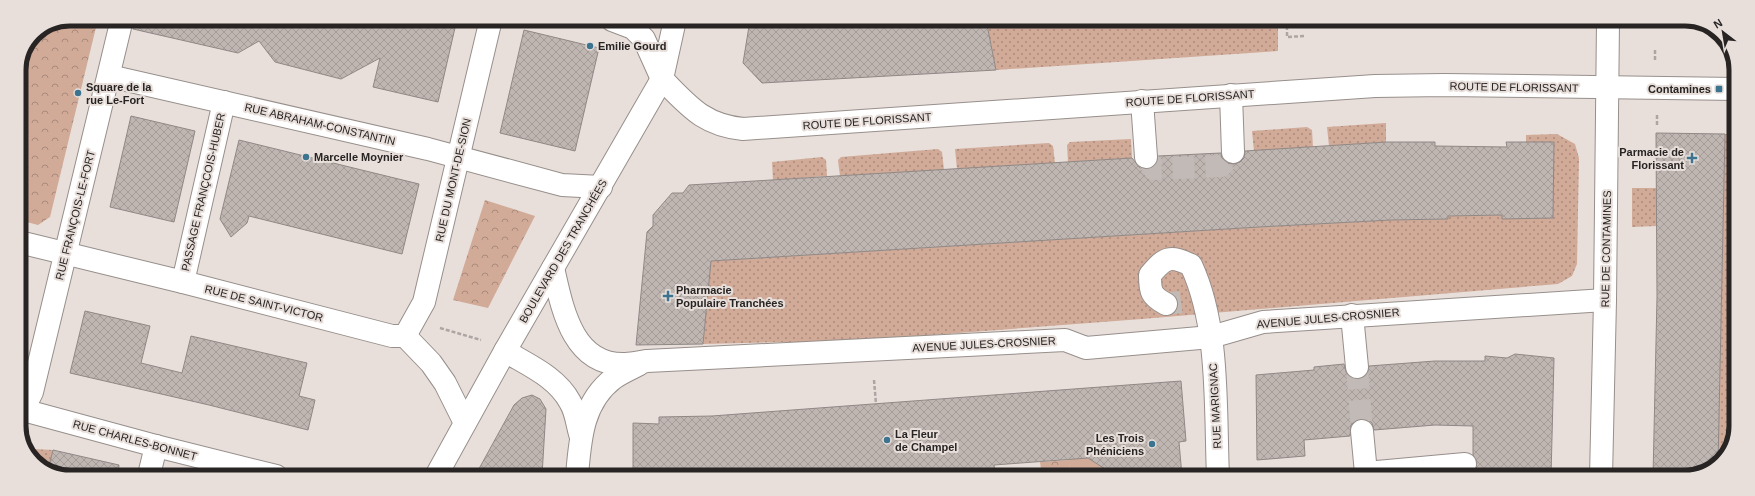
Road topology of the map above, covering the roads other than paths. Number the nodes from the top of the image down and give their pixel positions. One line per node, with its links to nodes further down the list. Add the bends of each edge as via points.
1 (120, 26): 6 (street, RUE FRANÇOIS-LE-FORT)
2 (489, 26): 14 (street, RUE DU MONT-DE-SION)
3 (628, 26): 7 (street, via 644,39)
4 (674, 26): 7 (street, BOULEVARD DES TRANCHÉES)
5 (1608, 26): 8 (street, RUE DE CONTAMINES)
6 (109, 76): 12 (street, RUE ABRAHAM-CONSTANTIN); 18 (street, RUE FRANÇOIS-LE-FORT)
7 (662, 79): 11 (street, ROUTE DE FLORISSANT, via 697,114 726,127 743,129); 16 (street, BOULEVARD DES TRANCHÉES)
8 (1608, 89): 9 (street, ROUTE DE FLORISSANT); 10 (street, ROUTE DE FLORISSANT, via 1444,85); 21 (street, RUE DE CONTAMINES)
9 (1729, 89)
10 (1231, 94): 11 (street, ROUTE DE FLORISSANT); 13 (street)
11 (1142, 100): 15 (street)
12 (224, 102): 14 (street, RUE ABRAHAM-CONSTANTIN); 20 (street, PASSAGE FRANÇCOIS-HUBER)
13 (1233, 152)
14 (459, 157): 16 (street, RUE ABRAHAM-CONSTANTIN, via 562,184); 24 (street, RUE DU MONT-DE-SION, via 424,302)
15 (1146, 157)
16 (601, 186): 19 (street, BOULEVARD DES TRANCHÉES)
17 (26, 244): 18 (street, RUE DE SAINT-VICTOR)
18 (65, 254): 20 (street, RUE DE SAINT-VICTOR); 29 (street, RUE FRANÇOIS-LE-FORT, via 32,392)
19 (553, 268): 26 (street, BOULEVARD DES TRANCHÉES); 27 (street, AVENUE JULES-CROSNIER, via 564,315 579,344 597,359 610,363)
20 (183, 282): 24 (street, RUE DE SAINT-VICTOR, via 392,336)
21 (1605, 300): 23 (street, AVENUE JULES-CROSNIER); 43 (street, RUE DE CONTAMINES)
22 (1166, 304): 25 (street, RUE MARIGNAC, via 1157,300 1150,291 1150,275 1160,262 1176,258 1191,265 1198,281)
23 (1352, 315): 25 (street, AVENUE JULES-CROSNIER, via 1263,322); 28 (street)
24 (405, 336): 31 (street, via 442,378)
25 (1211, 336): 27 (street, AVENUE JULES-CROSNIER, via 1086,348 1064,340); 40 (street, RUE MARIGNAC)
26 (505, 351): 31 (street, BOULEVARD DES TRANCHÉES); 33 (street, via 564,390 571,403)
27 (646, 361): 33 (street, via 614,378 600,391 591,404)
28 (1356, 367)
29 (26, 402)
30 (26, 412): 34 (street, RUE CHARLES-BONNET)
31 (465, 423): 38 (street, BOULEVARD DES TRANCHÉES)
32 (1362, 431): 41 (street)
33 (580, 434): 39 (street)
34 (156, 446): 36 (street); 37 (street, RUE CHARLES-BONNET)
35 (1465, 464): 42 (street)
36 (150, 470)
37 (252, 470)
38 (439, 470)
39 (577, 470)
40 (1218, 470)
41 (1366, 470)
42 (1399, 470)
43 (1601, 470)

